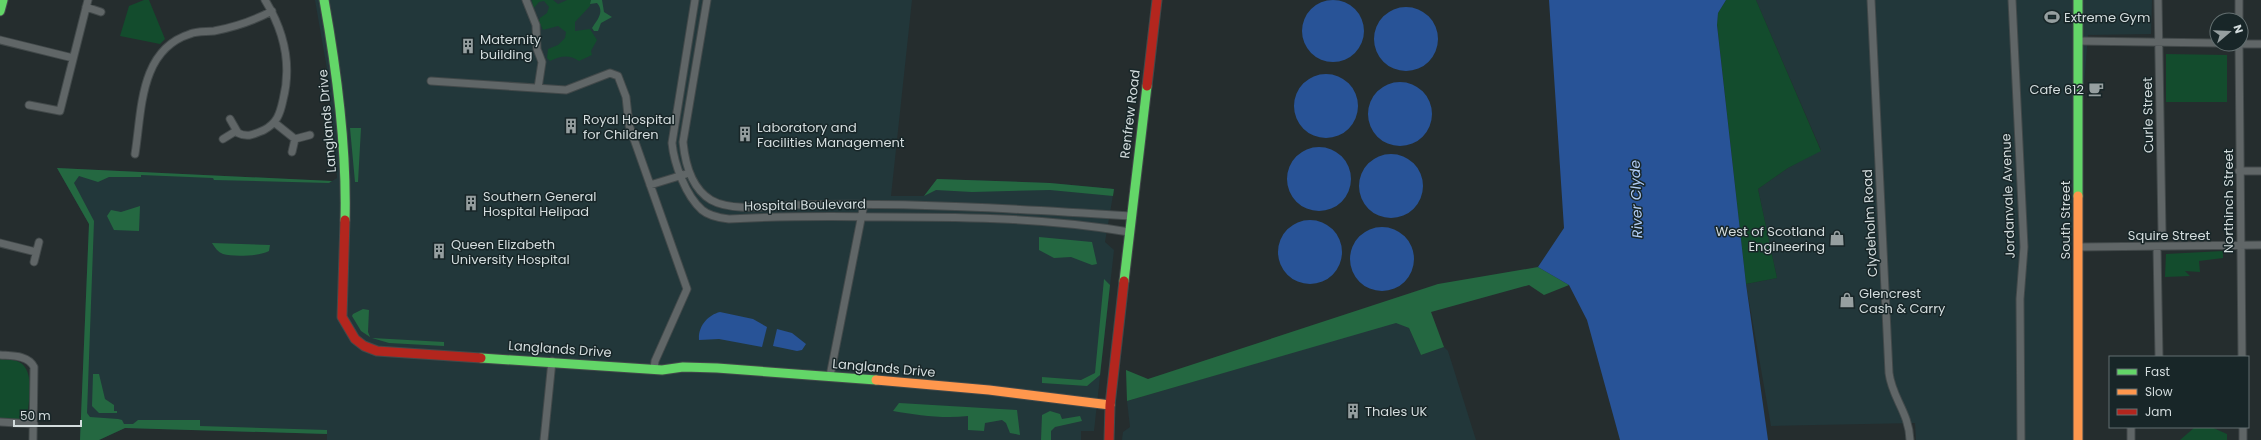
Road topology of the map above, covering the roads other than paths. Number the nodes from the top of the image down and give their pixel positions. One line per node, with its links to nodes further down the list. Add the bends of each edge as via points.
1 (3, 0): 14 (street)
2 (265, 0): 15 (street)
3 (324, 0): 58 (street, Langlands Drive, via 334,54 344,164 342,317 348,332 363,346 377,351)
4 (526, 0): 27 (street, via 536,25 537,49 542,62)
5 (695, 0): 40 (street, Hospital Boulevard, via 672,136 672,150)
6 (707, 0): 39 (street, Hospital Boulevard, via 684,134 685,159)
7 (1157, 0): 44 (street, Renfrew Road)
8 (1871, 0): 69 (street, Clydeholm Road, via 1889,373 1892,387 1908,420)
9 (2012, 0): 70 (street, Jordanvale Avenue, via 2024,247 2020,299)
10 (2078, 0): 19 (street, South Street)
11 (2158, 0): 20 (street, Curle Street)
12 (2239, 0): 17 (street)
13 (87, 4): 16 (street); 25 (street)
14 (0, 11)
15 (272, 11): 30 (street, via 284,42 287,69 285,94); 36 (street, via 240,25 189,34 172,42 158,55 150,68)
16 (101, 12)
17 (2239, 12)
18 (0, 40): 25 (street)
19 (2078, 41): 20 (street); 51 (street, South Street)
20 (2158, 42): 21 (street); 45 (street, Curle Street)
21 (2209, 43)
22 (2249, 44): 23 (street)
23 (2261, 44)
24 (2240, 52): 37 (street, Northinch Street)
25 (73, 58): 28 (street, via 60,111)
26 (431, 81): 27 (street)
27 (538, 88): 41 (street, via 566,90 610,73 618,76 626,97 629,125)
28 (29, 105)
29 (230, 119): 31 (street)
30 (275, 123): 31 (street, via 250,135 241,135); 33 (street)
31 (236, 131): 34 (street)
32 (310, 135): 33 (street)
33 (295, 139): 35 (street)
34 (223, 140)
35 (292, 152)
36 (135, 154)
37 (2240, 171): 38 (street); 50 (street, Northinch Street)
38 (2261, 171)
39 (690, 173): 40 (street); 42 (street, Hospital Boulevard, via 702,193 712,200 734,207)
40 (681, 175): 41 (street); 43 (street, Hospital Boulevard, via 695,203 703,212 719,218)
41 (650, 186): 59 (street, via 687,289 655,361)
42 (864, 204): 43 (street); 44 (street, Hospital Boulevard, via 948,205)
43 (862, 216): 46 (street, Hospital Boulevard, via 949,217); 60 (street)
44 (1131, 216): 46 (street, Renfrew Road)
45 (2162, 231)
46 (1129, 232): 61 (street, Renfrew Road)
47 (39, 242): 53 (street)
48 (0, 243): 53 (street)
49 (2261, 245): 50 (street, Squire Street)
50 (2240, 246): 52 (street, Squire Street); 57 (street, Northinch Street)
51 (2078, 247): 52 (street, Squire Street); 71 (street, South Street)
52 (2157, 247): 56 (street)
53 (36, 252): 54 (street)
54 (34, 262)
55 (0, 355): 63 (street, via 25,358 32,362)
56 (2159, 356)
57 (2242, 356)
58 (552, 361): 59 (street, Langlands Drive); 67 (street)
59 (654, 369): 60 (street, Langlands Drive, via 711,368)
60 (830, 376): 61 (street, Langlands Drive, via 1003,391)
61 (1110, 405): 68 (street, Renfrew Road)
62 (0, 422): 63 (street)
63 (34, 424): 66 (street)
64 (2131, 428): 72 (street)
65 (2243, 428): 73 (street)
66 (33, 440)
67 (544, 440)
68 (1108, 440)
69 (1910, 440)
70 (2020, 440)
71 (2078, 440)
72 (2131, 440)
73 (2243, 440)

